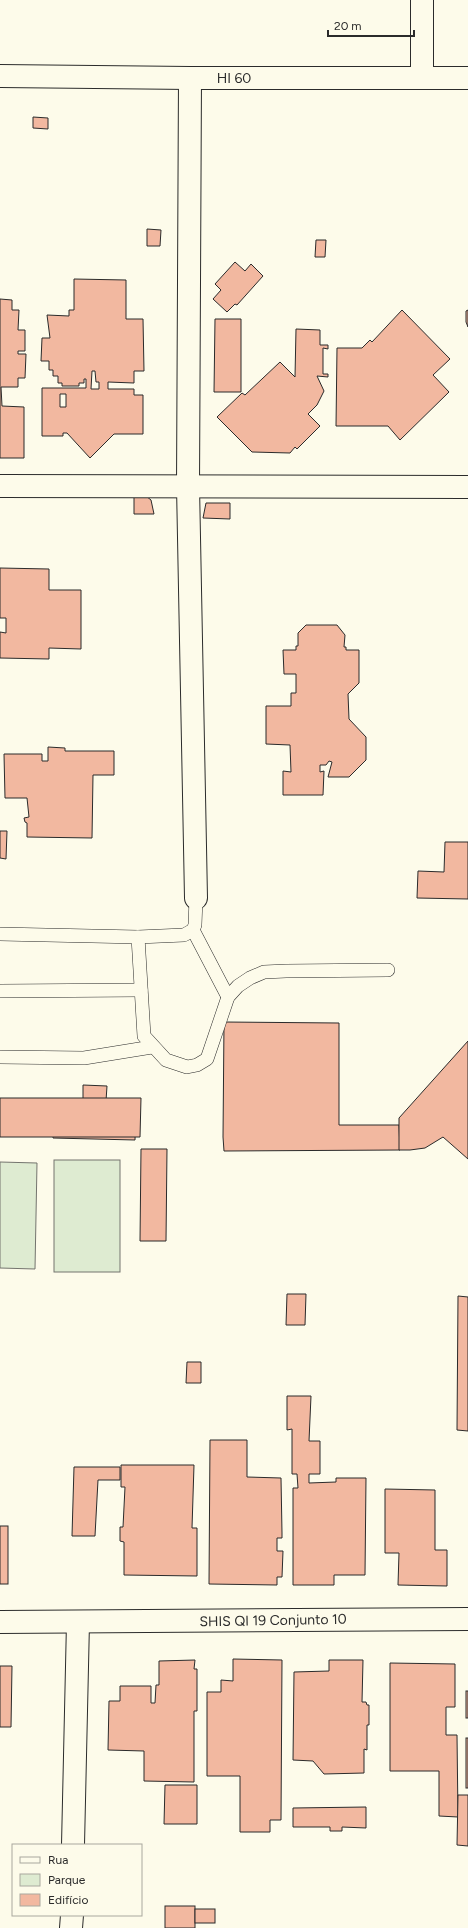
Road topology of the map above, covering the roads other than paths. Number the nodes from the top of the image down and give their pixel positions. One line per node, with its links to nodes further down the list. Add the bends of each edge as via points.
1 (422, 0): 3 (street)
2 (0, 76): 4 (street, HI 60)
3 (422, 77): 4 (street, HI 60); 5 (street, HI 60)
4 (190, 78): 7 (street)
5 (468, 78)
6 (0, 486): 7 (street)
7 (188, 486): 8 (street); 9 (street)
8 (468, 487)
9 (196, 898): 10 (lane)
10 (193, 930): 12 (lane, via 184,935); 16 (lane)
11 (0, 934): 12 (lane)
12 (138, 937): 14 (lane)
13 (388, 970): 16 (lane, via 264,972 238,986)
14 (141, 990): 15 (lane); 17 (lane, via 144,1036)
15 (0, 991)
16 (228, 997): 17 (lane, via 207,1059 197,1065 177,1064 166,1060)
17 (152, 1047): 18 (lane, via 84,1058)
18 (0, 1057)
19 (468, 1619): 21 (street, SHIS QI 19 Conjunto 10)
20 (0, 1622): 21 (street, SHIS QI 19 Conjunto 10)
21 (78, 1622): 22 (street)
22 (73, 1844)
23 (72, 1916): 24 (street)
24 (71, 1928)

